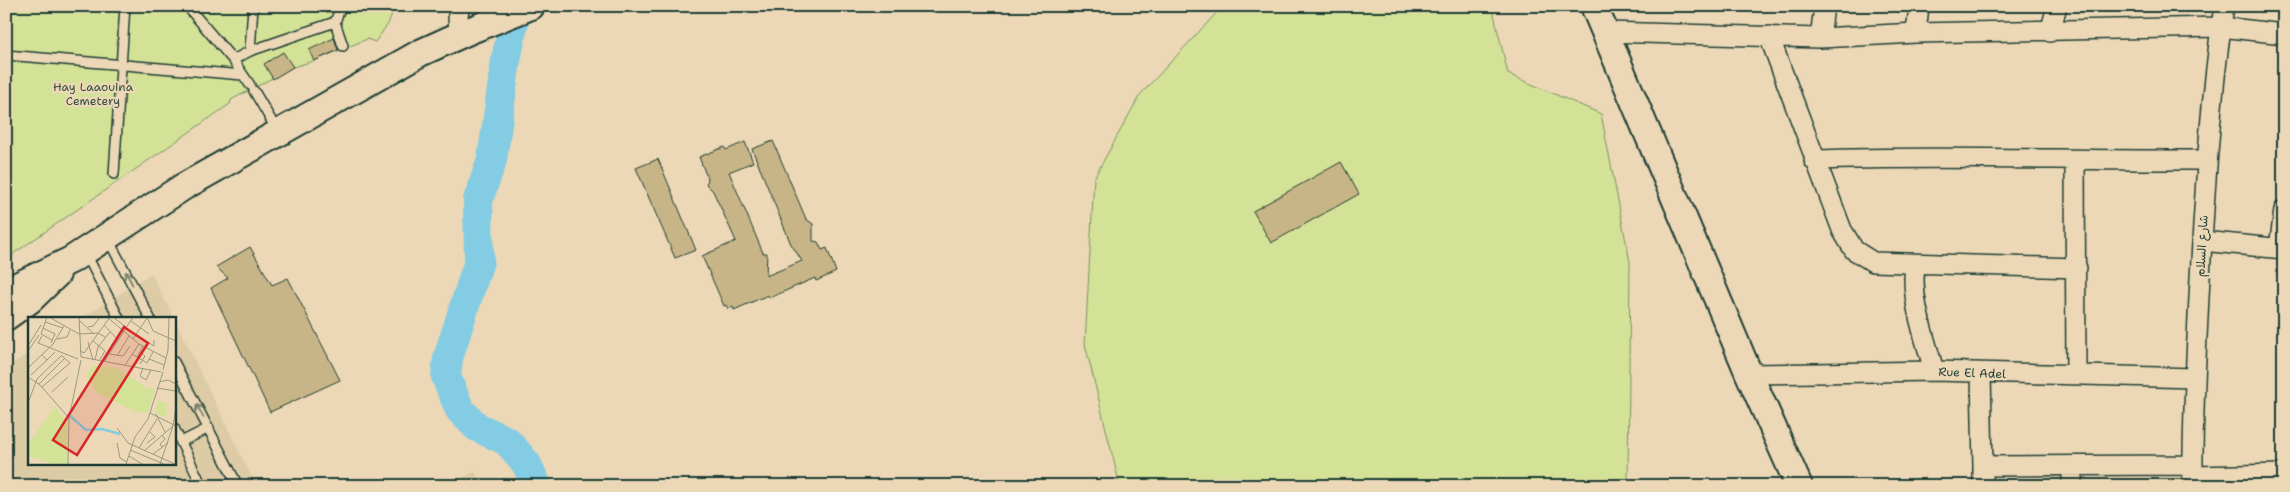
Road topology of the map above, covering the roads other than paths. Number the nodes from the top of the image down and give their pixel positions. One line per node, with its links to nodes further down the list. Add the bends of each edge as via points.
1 (125, 6): 25 (lane)
2 (187, 6): 24 (lane)
3 (252, 6): 22 (lane)
4 (341, 6): 12 (lane)
5 (460, 6): 14 (street)
6 (531, 6): 14 (main road)
7 (1594, 6): 15 (main road)
8 (1824, 6): 20 (street)
9 (1919, 6): 17 (street)
10 (2056, 6): 16 (street)
11 (2224, 6): 13 (street, شارع السلام)
12 (336, 22): 21 (lane); 22 (lane)
13 (2221, 27): 16 (street); 18 (street); 29 (street, شارع السلام)
14 (465, 32): 27 (main road, via 420,53)
15 (1606, 32): 19 (street); 45 (main road)
16 (2050, 32): 17 (street)
17 (1916, 33): 20 (street)
18 (2284, 34)
19 (1770, 36): 20 (street); 28 (street)
20 (1820, 38)
21 (343, 46)
22 (250, 51): 24 (lane)
23 (6, 55): 25 (lane)
24 (233, 60): 26 (lane)
25 (122, 64): 26 (lane); 31 (lane)
26 (243, 75): 27 (lane)
27 (278, 132): 33 (main road, via 183,187)
28 (1814, 160): 30 (street, via 1913,156); 37 (street, via 1842,230 1854,250 1872,262)
29 (2207, 160): 30 (street); 34 (street, شارع السلام)
30 (2075, 161): 38 (street)
31 (114, 174)
32 (2284, 210): 35 (street)
33 (107, 238): 36 (main road); 42 (lane, one-way to 33)
34 (2202, 240): 35 (street); 48 (street, شارع السلام)
35 (2281, 248)
36 (78, 256): 39 (main road); 40 (main road, via 30,300); 41 (lane)
37 (1915, 265): 38 (street); 44 (street, via 1915,299)
38 (2077, 268): 47 (street)
39 (6, 293)
40 (6, 317)
41 (118, 317)
42 (149, 317)
43 (175, 364): 49 (lane, one-way to 43)
44 (1934, 371): 45 (street, Rue El Adel); 46 (street, Rue El Adel)
45 (1749, 374): 58 (main road)
46 (1981, 374): 47 (street, Rue El Adel); 52 (street)
47 (2076, 375): 48 (street, Rue El Adel)
48 (2195, 378): 55 (street, شارع السلام)
49 (209, 428): 51 (lane); 57 (lane)
50 (175, 430): 51 (lane)
51 (181, 442): 56 (lane)
52 (1983, 466): 53 (street); 59 (street)
53 (2072, 466): 55 (street); 60 (street)
54 (2284, 474): 55 (street)
55 (2193, 475)
56 (202, 486)
57 (238, 486)
58 (1799, 486)
59 (1983, 486)
60 (2072, 486)

